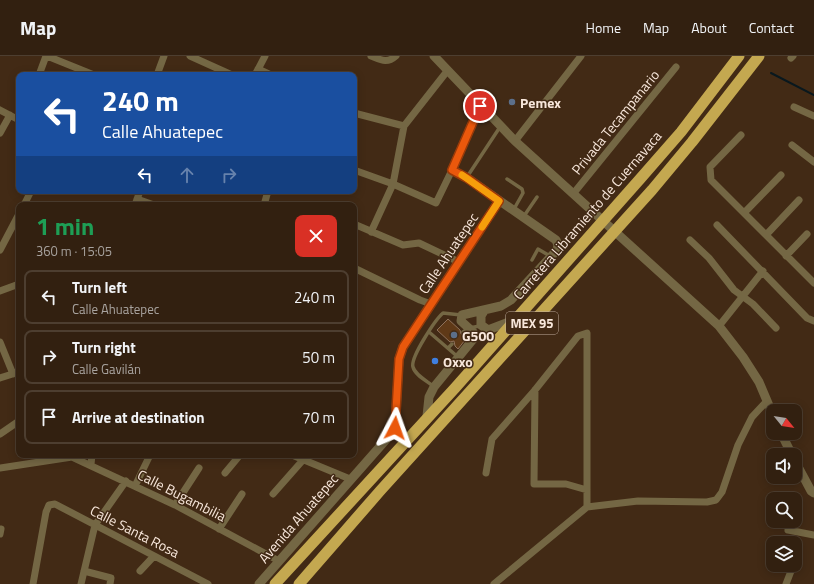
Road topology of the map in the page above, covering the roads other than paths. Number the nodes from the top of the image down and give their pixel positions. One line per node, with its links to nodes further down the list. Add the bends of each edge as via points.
1 (47, 56): 14 (street); 15 (street)
2 (164, 56): 16 (street)
3 (190, 56): 11 (street)
4 (265, 56): 18 (street)
5 (370, 56): 6 (street, via 384,62)
6 (396, 56)
7 (434, 56): 13 (street)
8 (581, 56): 30 (street)
9 (739, 56): 67 (highway, Carretera Libramiento de Cuernavaca / MEX 95, via 681,132)
10 (759, 56): 125 (highway, MEX 95, via 652,190)
11 (207, 60): 17 (street)
12 (676, 67): 39 (street, Privada Tecampanario)
13 (448, 70): 19 (street); 26 (street)
14 (40, 72)
15 (87, 72)
16 (158, 72)
17 (227, 72)
18 (256, 72)
19 (480, 106): 27 (street); 33 (street)
20 (794, 107): 24 (street)
21 (0, 110): 23 (street)
22 (357, 114): 26 (street)
23 (10, 115): 25 (street); 28 (street)
24 (814, 116)
25 (16, 118)
26 (404, 126): 38 (street)
27 (501, 126): 30 (street); 36 (lane)
28 (0, 133)
29 (741, 134): 44 (street, via 710,167 709,173 711,180)
30 (515, 141): 39 (street)
31 (792, 145): 32 (street)
32 (814, 162)
33 (452, 170): 36 (street); 38 (street, via 436,203)
34 (357, 171): 38 (street)
35 (781, 175): 44 (street)
36 (467, 178): 42 (street)
37 (507, 179): 43 (lane, via 523,192)
38 (393, 184): 49 (street)
39 (573, 194): 70 (street, via 596,212)
40 (537, 197): 45 (lane)
41 (799, 200): 51 (street)
42 (499, 201): 43 (street); 57 (street, Calle Ahuatepec)
43 (513, 211): 45 (street)
44 (744, 213): 51 (street)
45 (522, 218): 55 (street, via 556,240 557,250)
46 (16, 220): 53 (street)
47 (357, 225): 49 (street)
48 (717, 225): 59 (street)
49 (371, 232): 57 (street, via 403,245 420,243)
50 (807, 234): 54 (street)
51 (766, 235): 54 (street)
52 (690, 240): 63 (street)
53 (0, 250)
54 (786, 256): 60 (street)
55 (550, 257): 56 (lane, via 538,249); 65 (street, via 511,300)
56 (532, 260)
57 (459, 262): 64 (street, Calle Ahuatepec)
58 (357, 269): 64 (street)
59 (763, 271): 63 (street); 68 (street, via 807,318)
60 (814, 283)
61 (16, 285): 62 (street)
62 (0, 291)
63 (742, 297): 70 (street); 71 (street, via 753,304)
64 (430, 304): 87 (street, Calle Ahuatepec, via 403,347 399,359 395,428)
65 (484, 311): 66 (street); 69 (street)
66 (462, 315): 72 (street, via 461,321); 73 (lane, via 443,313)
67 (514, 320): 69 (street, via 488,330); 84 (highway, Carretera Libramiento de Cuernavaca / MEX 95)
68 (814, 321)
69 (481, 325): 72 (lane)
70 (719, 326): 82 (street, via 744,357)
71 (776, 328)
72 (466, 330): 77 (street, via 474,337)
73 (429, 332): 76 (lane); 80 (lane, via 413,359 412,366 415,372)
74 (0, 342): 78 (street)
75 (452, 344): 76 (lane)
76 (448, 348): 77 (lane)
77 (458, 358): 80 (street)
78 (16, 373): 79 (street)
79 (0, 378)
80 (434, 387): 84 (street, via 429,397)
81 (535, 390): 99 (street, via 492,439); 104 (street, via 534,484 566,484); 104 (street, via 578,336 587,333)
82 (767, 401): 83 (street); 109 (street, via 752,417 738,445 722,492 716,500 638,501)
83 (768, 404)
84 (427, 416): 124 (highway, Carretera Libramiento de Cuernavaca / MEX 95)
85 (16, 423): 86 (street)
86 (0, 434)
87 (391, 434): 101 (street, Avenida Ahuatepec)
88 (60, 458): 96 (street, Calle Bugambilia)
89 (77, 458): 95 (street, Calle Bugambilia)
90 (92, 458): 95 (street)
91 (149, 458): 103 (street)
92 (238, 458): 98 (street)
93 (299, 458): 94 (street)
94 (303, 460): 101 (street); 107 (street)
95 (91, 464): 102 (street, Calle Bugambilia)
96 (0, 468)
97 (199, 468): 108 (street)
98 (225, 473)
99 (486, 473)
100 (802, 473): 105 (street)
101 (350, 479): 115 (street, Avenida Ahuatepec)
102 (126, 481): 103 (street, Calle Bugambilia); 110 (street)
103 (135, 486): 108 (street, Calle Bugambilia)
104 (587, 490): 109 (street)
105 (813, 492)
106 (242, 494): 111 (street)
107 (273, 494)
108 (175, 505): 111 (street, Calle Bugambilia)
109 (587, 507): 126 (street)
110 (95, 525): 114 (street, Calle Santa Rosa); 116 (street); 119 (street, Calle Santa Rosa, via 55,504 49,505)
111 (219, 529): 115 (street, Calle Bugambilia)
112 (788, 530): 113 (street)
113 (814, 535)
114 (154, 556): 117 (street); 122 (street, Calle Santa Rosa)
115 (279, 561): 123 (street, Avenida Ahuatepec)
116 (84, 571): 120 (street); 121 (street, via 112,578)
117 (140, 571)
118 (791, 572): 127 (street)
119 (33, 584)
120 (81, 584)
121 (110, 584)
122 (208, 584)
123 (259, 584)
124 (275, 584)
125 (299, 584)
126 (494, 584)
127 (786, 584)

